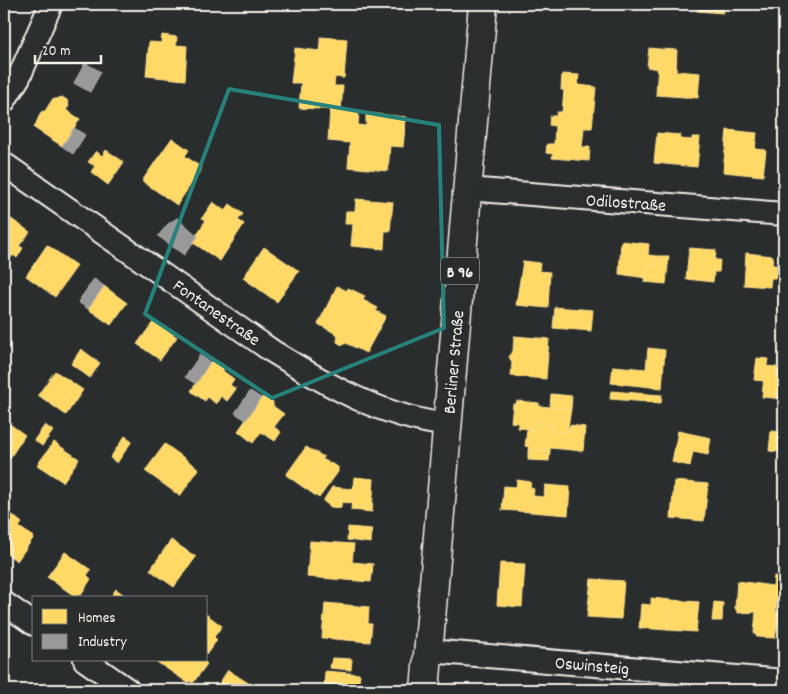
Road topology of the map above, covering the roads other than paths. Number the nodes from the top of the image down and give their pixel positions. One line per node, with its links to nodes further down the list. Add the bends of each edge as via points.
1 (51, 4): 3 (street, via 19,77)
2 (483, 4): 5 (main road, Berliner Straße / B 96)
3 (4, 101)
4 (4, 164): 7 (street, Fontanestraße, via 313,377 390,413)
5 (467, 189): 6 (street, Odilostraße); 7 (main road, Berliner Straße / B 96)
6 (784, 214)
7 (448, 425): 10 (main road, Berliner Straße / B 96)
8 (4, 603): 9 (street)
9 (32, 623)
10 (429, 651): 12 (street, Oswinsteig); 14 (main road, Berliner Straße / B 96)
11 (88, 662): 13 (street)
12 (784, 681)
13 (128, 690)
14 (425, 690)

